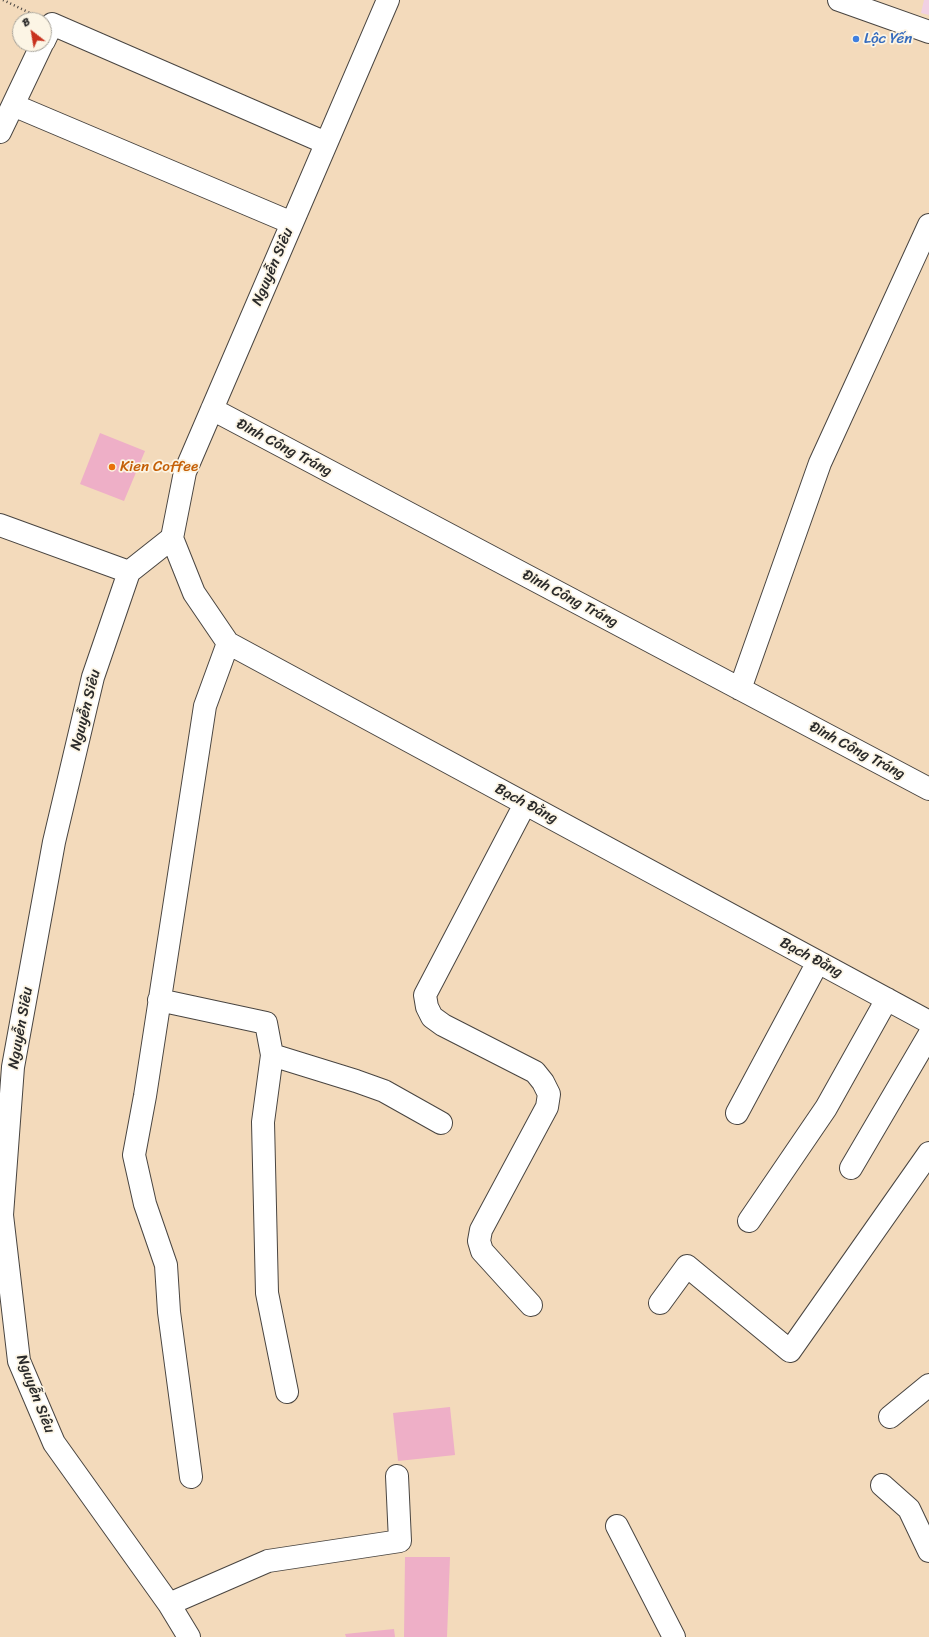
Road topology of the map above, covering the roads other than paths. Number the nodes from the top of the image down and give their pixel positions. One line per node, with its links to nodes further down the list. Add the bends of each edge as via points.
1 (388, 0): 8 (street, Nguyễn Siêu)
2 (839, 0): 3 (street)
3 (929, 32)
4 (52, 34): 8 (street)
5 (38, 52): 6 (street)
6 (13, 105): 7 (street); 9 (street)
7 (0, 132)
8 (326, 143): 9 (street, Nguyễn Siêu)
9 (292, 223): 11 (street, Nguyễn Siêu)
10 (929, 225): 16 (street, via 820,463)
11 (212, 409): 13 (street, Nguyễn Siêu, via 185,472); 16 (street, Đinh Công Tráng)
12 (0, 525): 14 (street)
13 (172, 538): 14 (street); 15 (street, Bạch Đằng, via 194,594)
14 (129, 572): 40 (street, Nguyễn Siêu, via 93,677 54,842 13,1067 2,1215 19,1361 54,1443)
15 (228, 644): 18 (street, Bạch Đằng); 21 (street, via 204,706)
16 (740, 689): 17 (street, Đinh Công Tráng)
17 (929, 789)
18 (525, 804): 19 (street, Bạch Đằng); 31 (street, via 425,995 426,1007 443,1025 535,1072 549,1094 547,1107 481,1230 479,1241 482,1251)
19 (818, 962): 20 (street, Bạch Đằng); 25 (street)
20 (887, 999): 22 (street, Bạch Đằng); 29 (street, via 826,1108)
21 (159, 1000): 24 (street, via 266,1023); 36 (street, via 134,1155 145,1204 166,1265 169,1312)
22 (929, 1022)
23 (929, 1035): 28 (street)
24 (272, 1055): 26 (street, via 384,1091); 33 (street, via 262,1122 267,1293)
25 (737, 1113)
26 (441, 1123)
27 (929, 1153): 30 (street, via 790,1351 687,1266)
28 (851, 1168)
29 (749, 1221)
30 (660, 1303)
31 (531, 1305)
32 (929, 1384): 34 (street)
33 (287, 1392)
34 (890, 1417)
35 (397, 1476): 40 (street, via 400,1542 268,1561)
36 (191, 1477)
37 (882, 1485): 39 (street, via 909,1509)
38 (617, 1526): 42 (street)
39 (929, 1551)
40 (169, 1604): 41 (street, Nguyễn Siêu)
41 (189, 1637)
42 (674, 1637)

